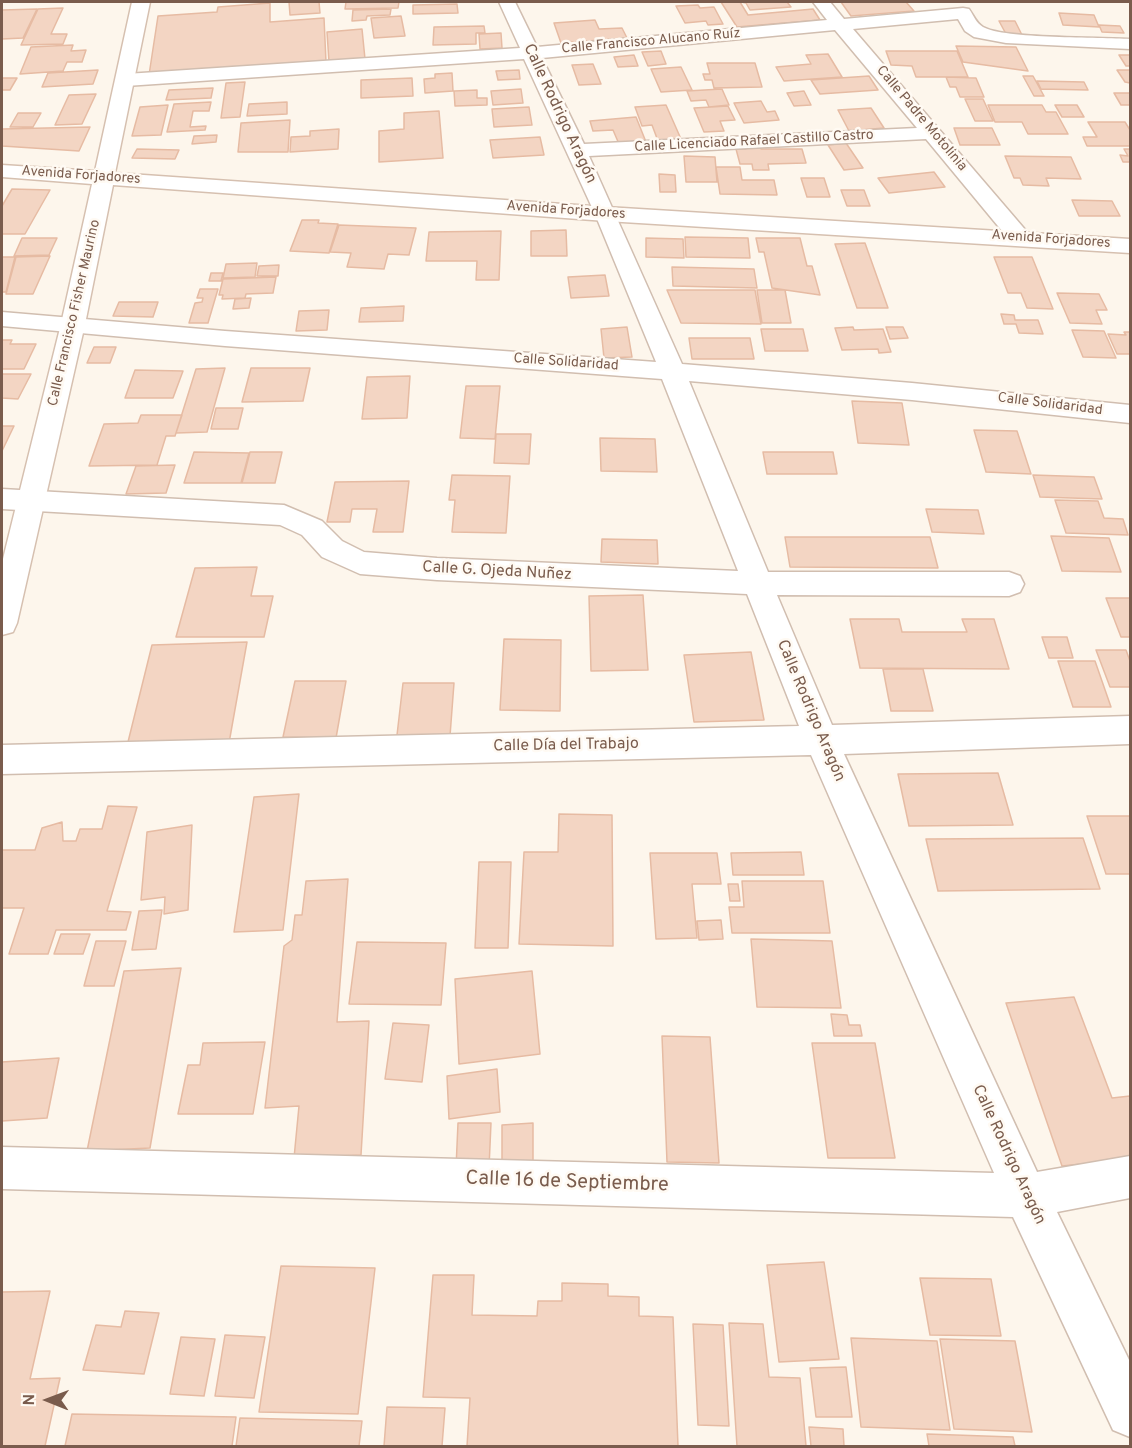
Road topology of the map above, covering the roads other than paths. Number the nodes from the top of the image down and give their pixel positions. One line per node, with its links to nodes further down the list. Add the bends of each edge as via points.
1 (141, 2): 7 (street, Calle Francisco Fisher Maurino)
2 (507, 2): 6 (street, Calle Rodrigo Aragón)
3 (821, 2): 4 (street, Calle Padre Motolinia)
4 (842, 25): 5 (street, Calle Francisco Alucano Ruíz, via 963,13 980,33 1006,38); 6 (street, Calle Francisco Alucano Ruíz); 8 (street, Calle Padre Motolinia)
5 (1131, 44)
6 (532, 53): 7 (street, Calle Francisco Alucano Ruíz); 9 (street, Calle Rodrigo Aragón)
7 (126, 80): 11 (street, Calle Francisco Fisher Maurino)
8 (933, 133): 9 (street, Calle Licenciado Rafael Castillo Castro); 14 (street, Calle Padre Motolinia)
9 (575, 151): 13 (street, Calle Rodrigo Aragón)
10 (2, 152): 11 (street, Avenida Forjadores)
11 (107, 168): 12 (street, Avenida Forjadores); 13 (street, Avenida Forjadores); 18 (street, Calle Francisco Fisher Maurino)
12 (2, 171)
13 (602, 206): 14 (street, Avenida Forjadores); 15 (street, Avenida Forjadores); 19 (street, Calle Rodrigo Aragón)
14 (1004, 218): 15 (street, Avenida Forjadores)
15 (1023, 229): 16 (street, Avenida Forjadores)
16 (1131, 246)
17 (2, 319): 18 (street, Calle Solidaridad)
18 (73, 324): 19 (street, Calle Solidaridad); 22 (street, Calle Francisco Fisher Maurino)
19 (672, 370): 20 (street, Calle Solidaridad); 23 (street, Calle Rodrigo Aragón)
20 (1131, 414)
21 (2, 499): 22 (street, Calle G. Ojeda Nuñez)
22 (32, 500): 23 (street, Calle G. Ojeda Nuñez, via 284,515 312,528 332,549 360,563); 25 (street, Calle Francisco Fisher Maurino)
23 (757, 583): 24 (street, Calle G. Ojeda Nuñez); 27 (street, Calle Rodrigo Aragón)
24 (1009, 584)
25 (2, 623)
26 (1131, 730): 27 (street, Calle Día del Trabajo)
27 (821, 740): 28 (street, Calle Día del Trabajo); 31 (street, Calle Rodrigo Aragón)
28 (2, 760)
29 (2, 1168): 31 (street, Calle 16 de Septiembre)
30 (1131, 1177): 31 (street, Calle 16 de Septiembre)
31 (1026, 1196): 32 (street, Calle Rodrigo Aragón)
32 (1131, 1413)

